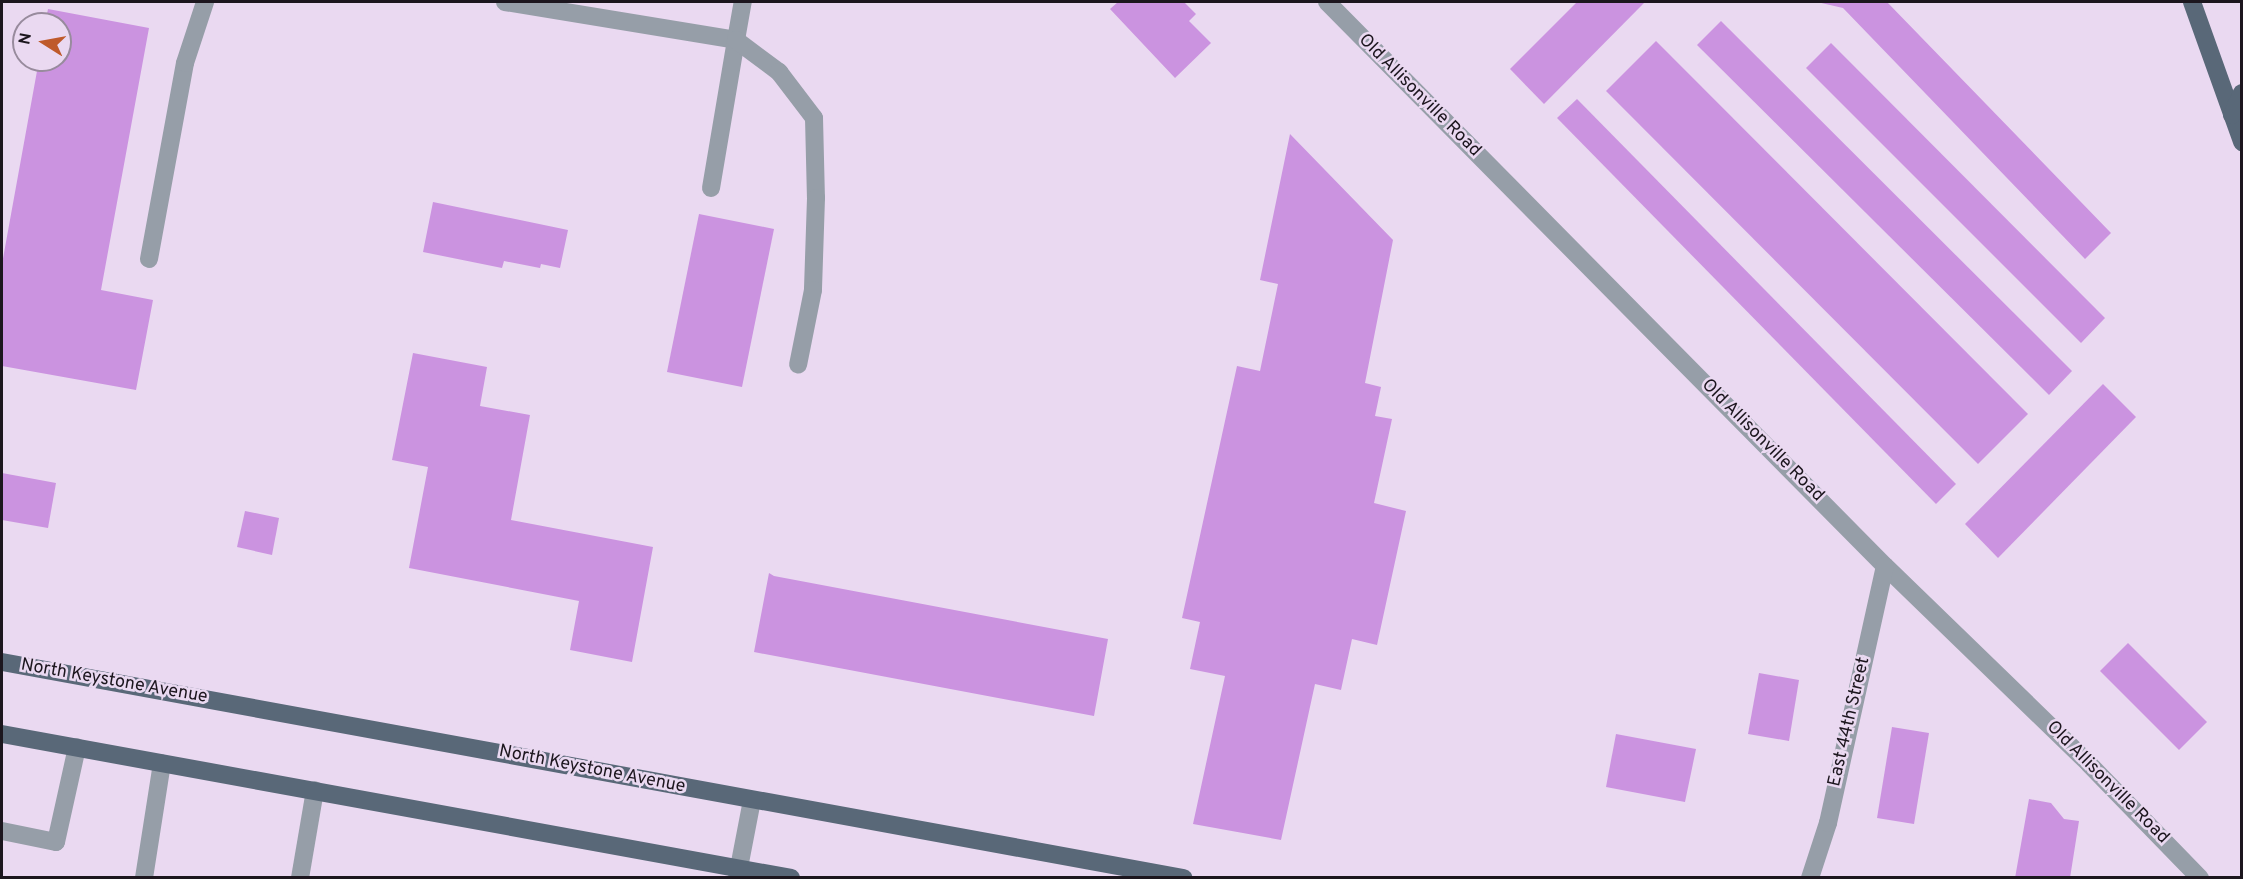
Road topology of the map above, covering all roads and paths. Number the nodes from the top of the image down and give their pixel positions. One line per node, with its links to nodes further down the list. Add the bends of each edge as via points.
1 (205, 2): 11 (street, via 185,63)
2 (505, 2): 6 (street)
3 (743, 2): 6 (street)
4 (1327, 2): 13 (street, Old Allisonville Road)
5 (2192, 2): 8 (main road)
6 (736, 40): 10 (street); 12 (street, via 779,72 814,118 813,290)
7 (2241, 93): 8 (main road)
8 (2232, 116): 9 (main road)
9 (2241, 142)
10 (711, 188)
11 (149, 259)
12 (798, 365)
13 (1886, 566): 26 (street, East 44th Street, via 1828,823); 27 (street, Old Allisonville Road)
14 (2, 662): 19 (main road, North Keystone Avenue)
15 (2, 734): 16 (main road)
16 (77, 747): 17 (main road); 20 (street, via 56,842)
17 (162, 763): 18 (main road); 22 (street)
18 (315, 790): 21 (main road); 23 (street)
19 (752, 800): 21 (street); 25 (main road, North Keystone Avenue)
20 (2, 831)
21 (738, 873): 24 (main road)
22 (144, 878)
23 (300, 878)
24 (791, 878)
25 (1184, 878)
26 (1810, 878)
27 (2200, 878)

